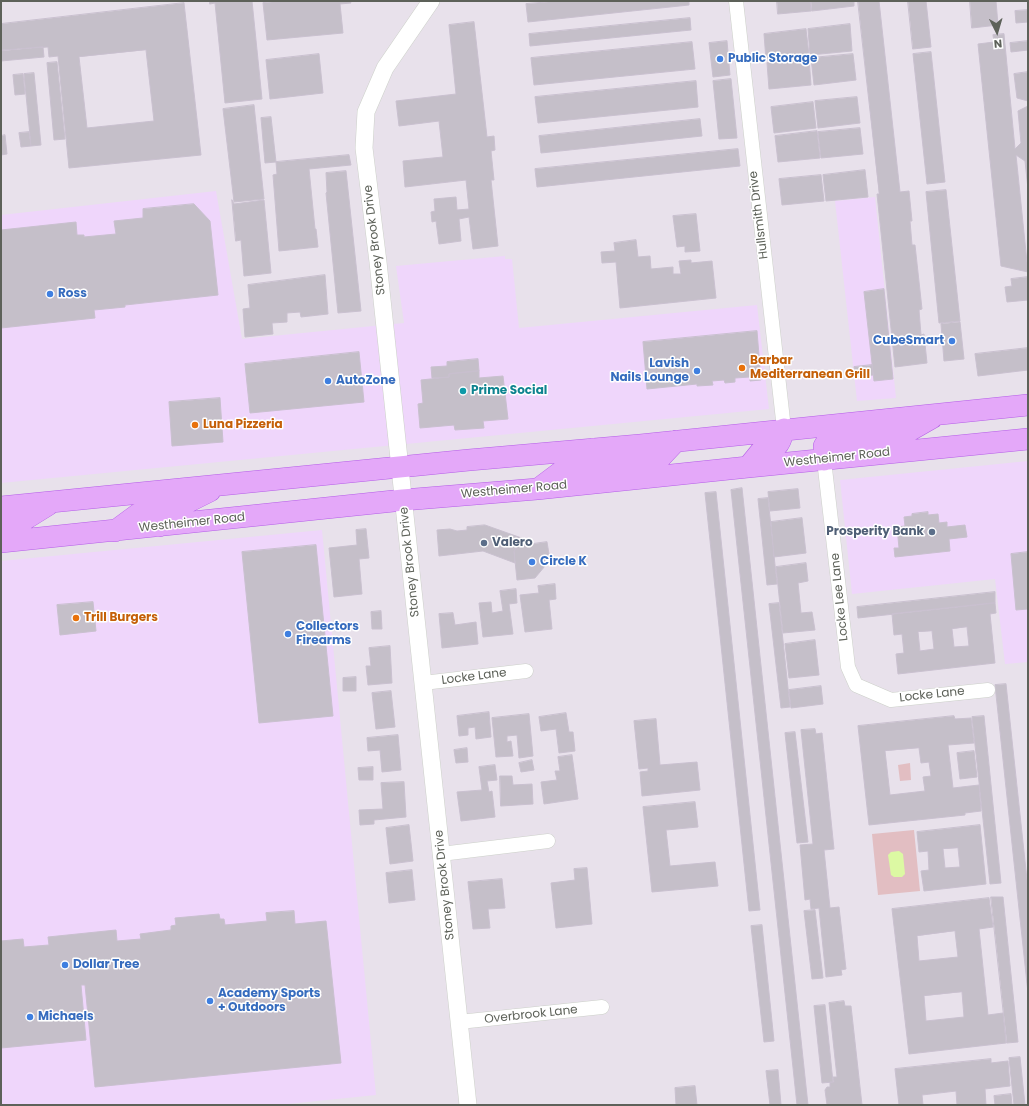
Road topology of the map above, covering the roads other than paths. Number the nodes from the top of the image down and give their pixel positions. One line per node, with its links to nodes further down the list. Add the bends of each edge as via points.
1 (431, 1): 4 (street, Stoney Brook Drive)
2 (445, 1): 4 (street, Stoney Brook Drive)
3 (736, 1): 7 (street, Hullsmith Drive)
4 (410, 31): 13 (street, Stoney Brook Drive, via 385,68 366,112 364,148)
5 (1028, 405): 6 (main road)
6 (939, 414): 7 (main road); 11 (main road, via 904,434 826,443)
7 (784, 430): 9 (main road); 12 (main road, via 781,443 774,449 761,451)
8 (1028, 440): 11 (main road, Westheimer Road)
9 (676, 441): 10 (main road); 14 (main road, via 660,458 606,464)
10 (593, 449): 13 (main road); 16 (main road, via 582,464 572,470 562,471)
11 (824, 460): 12 (main road, Westheimer Road); 27 (street, Locke Lee Lane, via 848,667)
12 (748, 467): 14 (main road, Westheimer Road)
13 (400, 468): 15 (main road); 18 (street, Stoney Brook Drive)
14 (583, 484): 16 (main road, Westheimer Road)
15 (221, 486): 17 (main road); 21 (main road, via 171,508 163,515)
16 (537, 489): 18 (main road, Westheimer Road)
17 (159, 492): 19 (main road); 23 (main road, via 153,510 138,514)
18 (403, 500): 21 (main road, Westheimer Road); 26 (street, Stoney Brook Drive)
19 (54, 502): 20 (main road); 22 (main road, via 19,523)
20 (1, 508)
21 (160, 526): 23 (main road, Westheimer Road)
22 (1, 529)
23 (114, 531): 24 (main road, Westheimer Road)
24 (1, 542)
25 (526, 671): 26 (street, Locke Lane)
26 (423, 684): 30 (street, Stoney Brook Drive)
27 (856, 685): 28 (street, Locke Lane, via 891,700)
28 (988, 690)
29 (548, 841): 30 (street)
30 (441, 854): 32 (street, Stoney Brook Drive)
31 (602, 1007): 32 (street, Overbrook Lane)
32 (460, 1022): 33 (street, Stoney Brook Drive)
33 (468, 1105)

